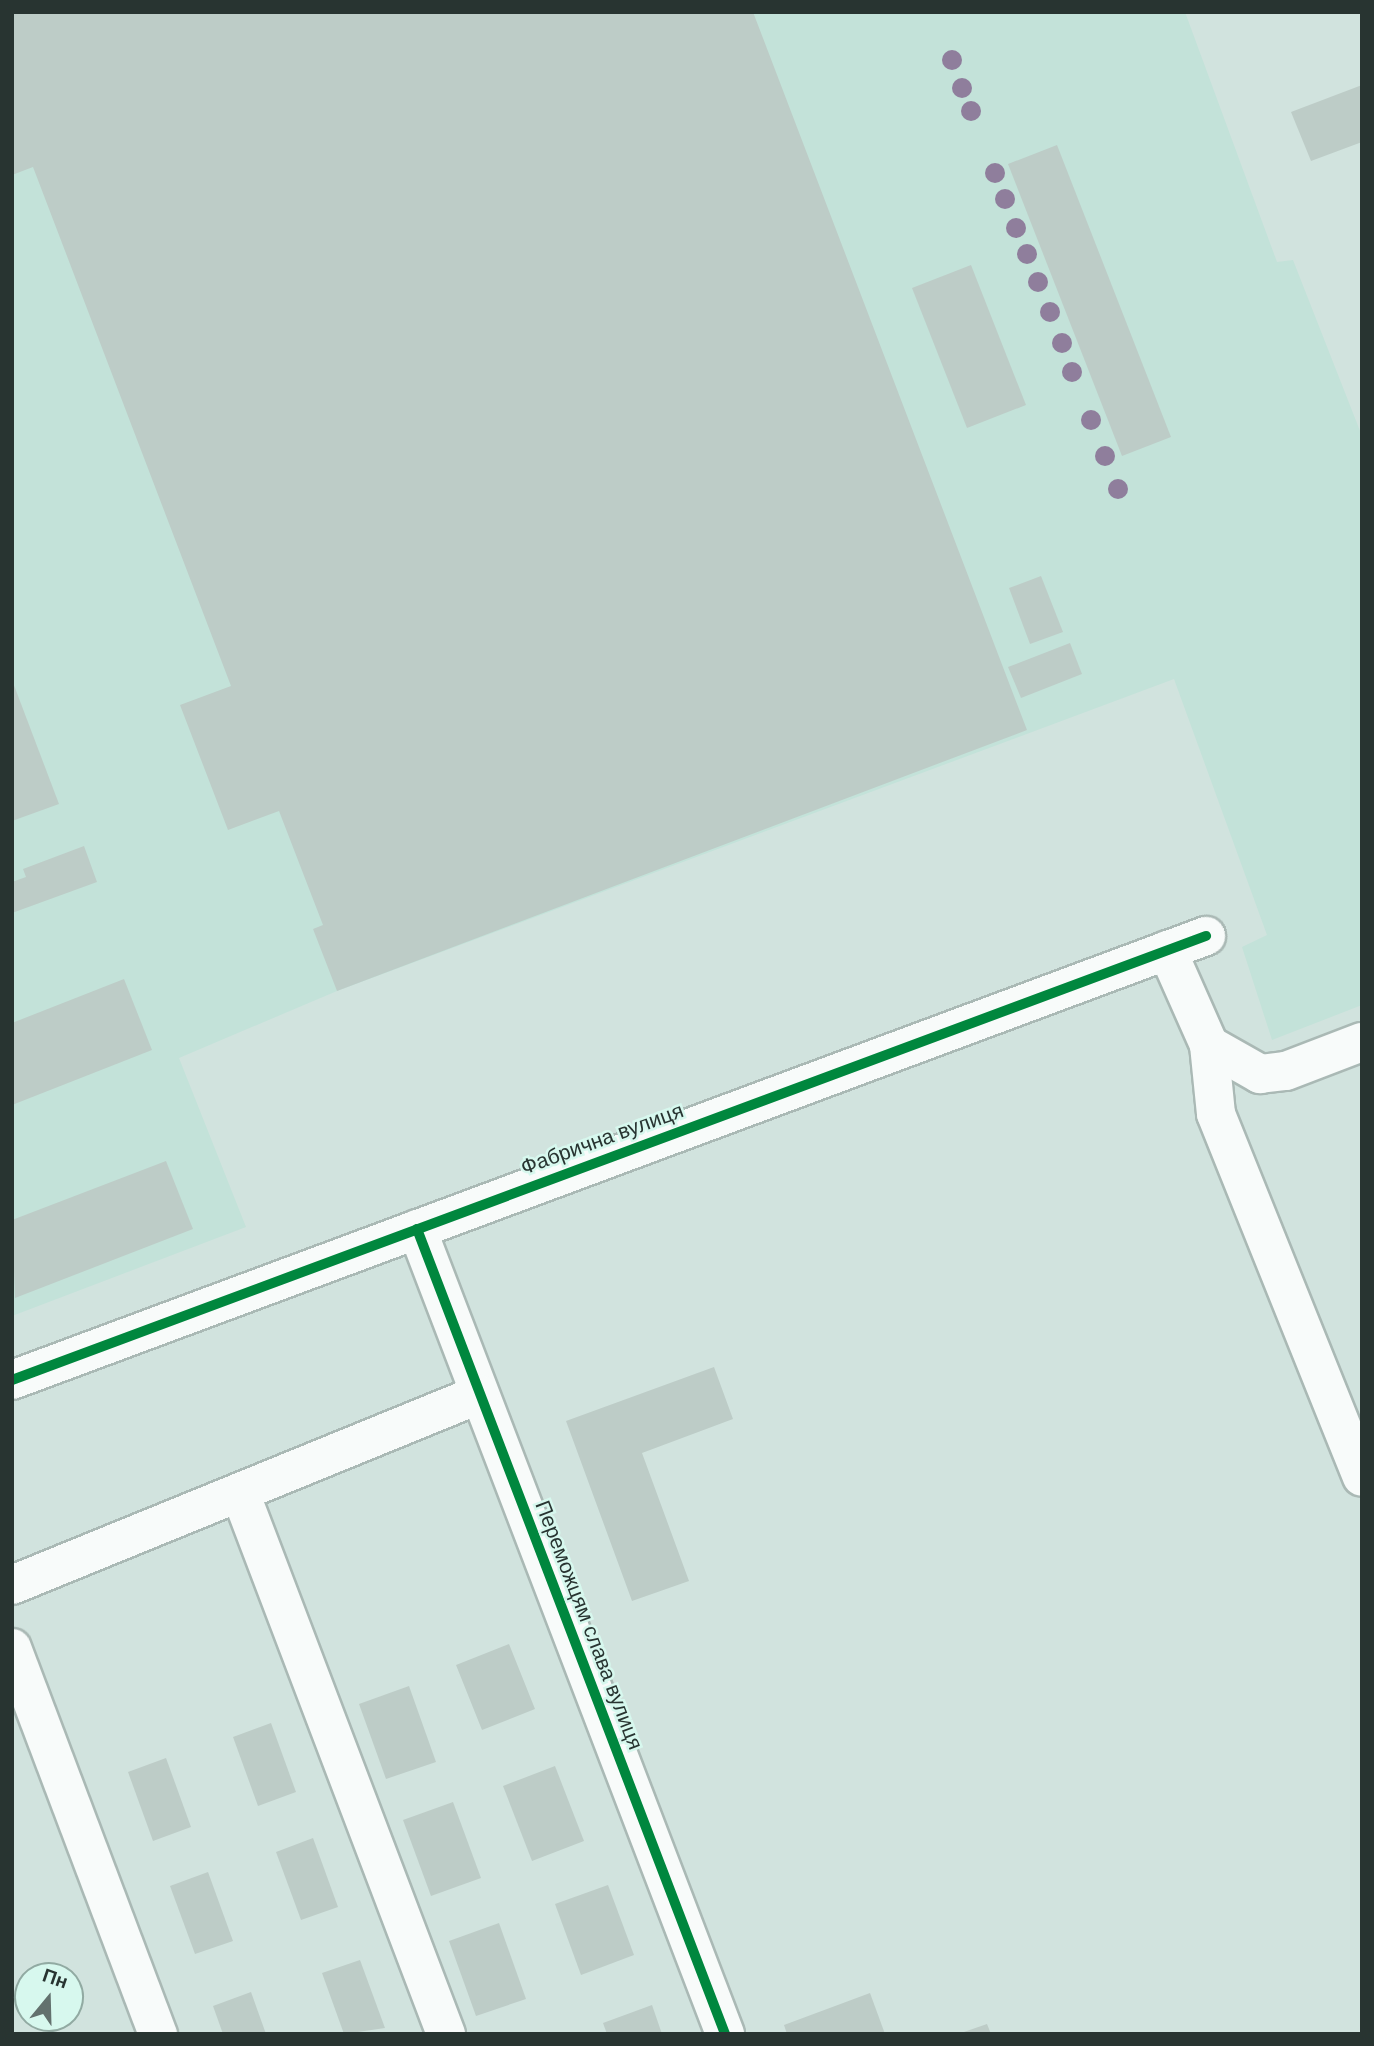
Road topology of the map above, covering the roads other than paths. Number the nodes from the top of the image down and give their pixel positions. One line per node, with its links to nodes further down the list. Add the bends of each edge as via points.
1 (1206, 936): 2 (street, Фабрична вулиця)
2 (1167, 950): 4 (street); 5 (street, Фабрична вулиця)
3 (1362, 1042): 4 (street, via 1286,1071 1260,1074)
4 (1209, 1045): 8 (street, via 1216,1114)
5 (417, 1229): 6 (street, Фабрична вулиця); 7 (street, Переможцям слава вулиця)
6 (12, 1380)
7 (480, 1394): 9 (street); 14 (street, Переможцям слава вулиця)
8 (1362, 1477)
9 (241, 1494): 10 (street); 13 (street)
10 (12, 1585)
11 (12, 1648): 12 (street)
12 (158, 2034)
13 (446, 2034)
14 (725, 2034)

